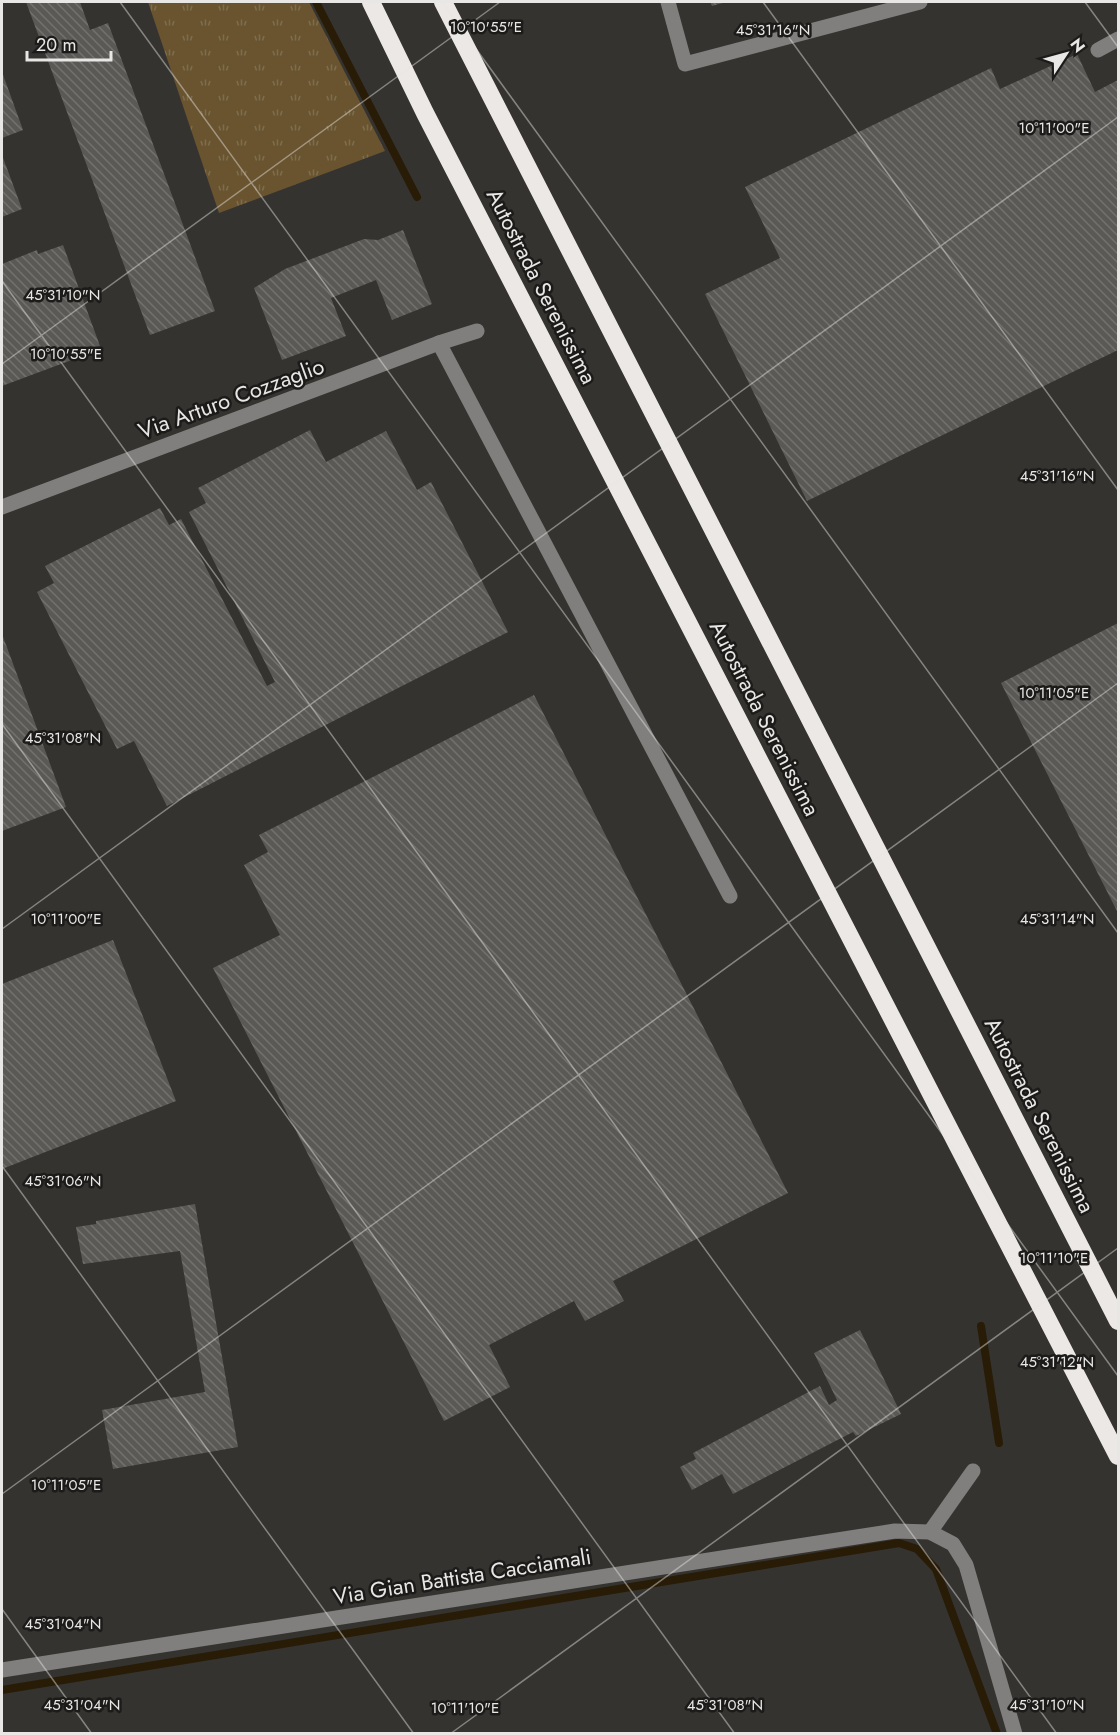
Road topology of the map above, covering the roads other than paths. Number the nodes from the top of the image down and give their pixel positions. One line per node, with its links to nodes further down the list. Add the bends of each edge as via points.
1 (371, 2): 12 (highway, Autostrada Serenissima)
2 (444, 2): 11 (highway, Autostrada Serenissima)
3 (668, 2): 4 (street, via 685,64)
4 (921, 2)
5 (1119, 39): 6 (street)
6 (1098, 50)
7 (477, 331): 8 (street, Via Arturo Cozzaglio)
8 (439, 344): 9 (street, Via Arturo Cozzaglio); 10 (street)
9 (2, 507)
10 (730, 896)
11 (1119, 1321)
12 (1119, 1456)
13 (973, 1471): 14 (street)
14 (930, 1532): 15 (street, Via Gian Battista Cacciamali, via 895,1531); 16 (street, via 952,1544 966,1565)
15 (2, 1670)
16 (1015, 1734)

